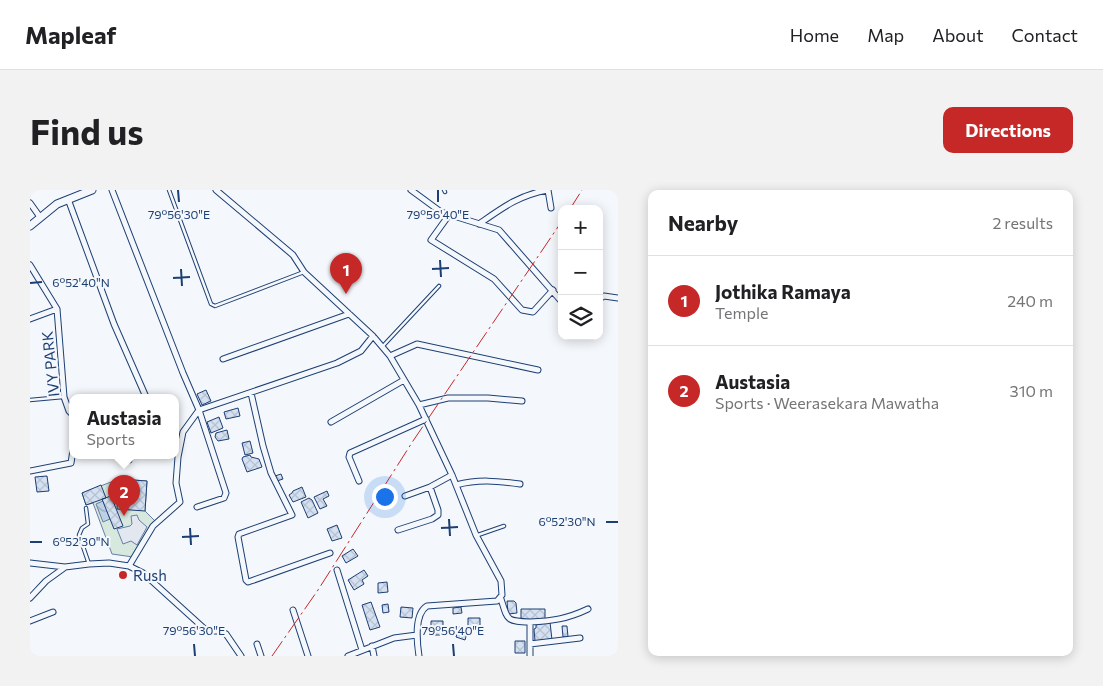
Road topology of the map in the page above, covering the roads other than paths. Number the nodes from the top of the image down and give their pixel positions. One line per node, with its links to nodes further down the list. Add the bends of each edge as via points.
1 (92, 190): 7 (main road)
2 (112, 190): 36 (street)
3 (169, 190): 15 (lane, via 211,304 216,306)
4 (216, 190): 15 (street, via 293,255)
5 (411, 190): 10 (street)
6 (548, 190): 9 (street); 12 (street, via 514,200)
7 (68, 199): 11 (main road); 31 (street, via 114,324)
8 (30, 203): 11 (street)
9 (550, 208)
10 (449, 215): 12 (street); 17 (street, via 431,240 494,279 522,310 532,312)
11 (40, 217): 13 (main road)
12 (478, 224): 17 (street, via 499,230)
13 (30, 226)
14 (30, 265): 21 (street, IVY PARK)
15 (304, 272): 22 (street)
16 (439, 286): 25 (lane)
17 (553, 290): 18 (street)
18 (558, 297)
19 (603, 297): 20 (street)
20 (618, 298)
21 (57, 309): 23 (street, IVY PARK); 32 (street, IVY PARK)
22 (349, 314): 24 (street); 27 (street)
23 (30, 319)
24 (374, 336): 25 (street); 30 (street, via 361,351 337,363)
25 (382, 347): 26 (street)
26 (390, 356): 28 (street, via 417,344); 29 (street)
27 (223, 359)
28 (538, 370)
29 (404, 380): 35 (street); 39 (street)
30 (251, 393): 36 (street); 55 (street, via 272,473 292,515 240,534 246,580 248,582)
31 (145, 394)
32 (64, 397): 33 (lane); 37 (street, IVY PARK)
33 (30, 400)
34 (522, 401): 35 (street, via 448,398)
35 (419, 405): 38 (street)
36 (199, 410): 40 (street, via 183,432); 50 (street, via 226,493 224,498)
37 (69, 411)
38 (426, 420): 44 (street); 45 (street, via 350,454 348,457)
39 (332, 422)
40 (179, 452)
41 (72, 459): 43 (street, via 71,463)
42 (178, 459): 58 (street, via 176,483 180,502 153,526)
43 (30, 471)
44 (452, 475): 47 (street); 48 (street)
45 (359, 482)
46 (520, 484): 47 (street, via 488,480)
47 (456, 485): 54 (street)
48 (430, 487): 49 (street); 53 (street, via 438,515)
49 (406, 496)
50 (197, 507)
51 (86, 508): 57 (lane, via 89,522 79,535)
52 (504, 526): 54 (lane)
53 (398, 530)
54 (476, 535): 62 (street, via 501,581)
55 (330, 553)
56 (30, 563): 59 (street)
57 (89, 564): 58 (street); 59 (street)
58 (129, 566): 74 (street, via 143,573 207,631 226,634)
59 (65, 568): 61 (street)
60 (338, 570): 73 (street)
61 (30, 598)
62 (501, 599): 67 (street, via 507,618 513,622); 68 (street, via 427,606 420,615)
63 (588, 609): 67 (street, via 559,620)
64 (293, 610): 76 (street)
65 (53, 612): 66 (street)
66 (30, 621)
67 (530, 622): 71 (street)
68 (417, 635): 72 (street, via 394,638); 79 (street)
69 (580, 638): 71 (street)
70 (257, 644): 75 (street)
71 (530, 644): 80 (street)
72 (372, 646): 73 (street); 78 (street)
73 (362, 650): 77 (street)
74 (241, 656)
75 (261, 656)
76 (308, 656)
77 (348, 656)
78 (374, 656)
79 (419, 656)
80 (530, 656)

